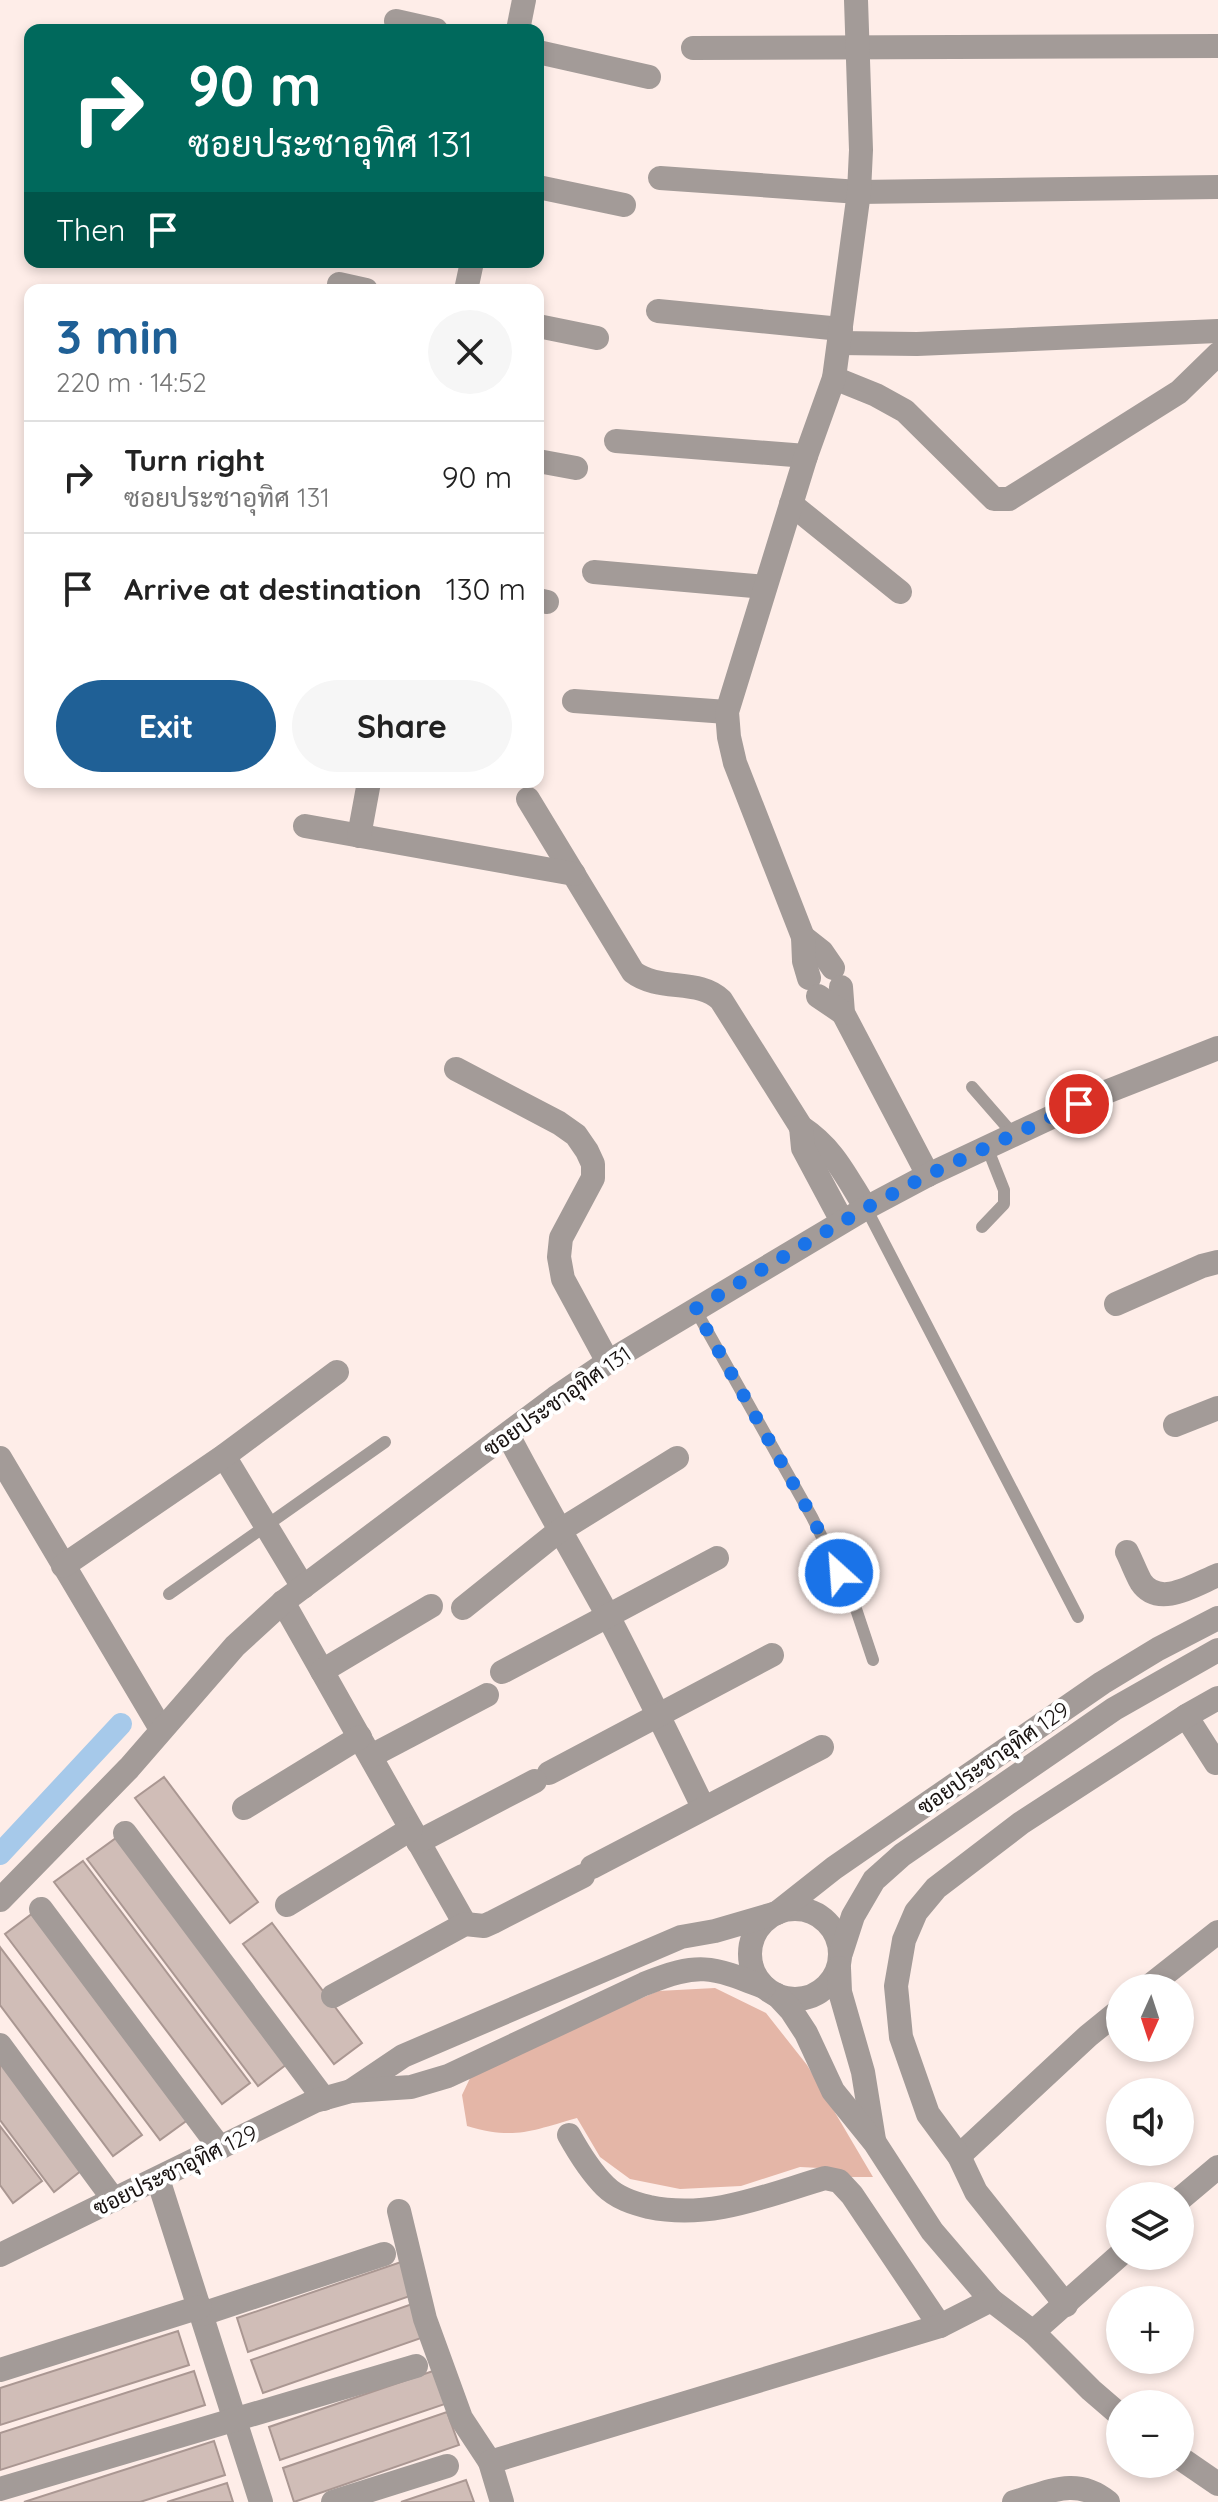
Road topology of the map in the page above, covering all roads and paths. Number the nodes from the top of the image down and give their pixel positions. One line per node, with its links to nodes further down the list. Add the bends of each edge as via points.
1 (524, 0): 5 (street)
2 (856, 0): 8 (street)
3 (396, 21): 4 (street)
4 (409, 24)
5 (519, 24)
6 (1218, 46): 8 (street)
7 (693, 48): 8 (street)
8 (857, 49): 14 (street)
9 (544, 53): 10 (street)
10 (649, 77)
11 (660, 178): 14 (street)
12 (1218, 187): 14 (street)
13 (544, 188): 15 (street)
14 (859, 192): 19 (street)
15 (624, 205)
16 (658, 311): 19 (street)
17 (544, 327): 20 (street)
18 (1218, 331): 19 (street, via 917,344)
19 (840, 336): 22 (street)
20 (597, 338)
21 (1218, 354): 22 (street, via 1179,392 1009,499 994,499 905,411)
22 (834, 378): 24 (street)
23 (616, 441): 24 (street)
24 (806, 456): 27 (street)
25 (544, 462): 26 (street)
26 (576, 468)
27 (791, 504): 29 (street); 30 (street)
28 (594, 572): 29 (street)
29 (765, 587): 32 (street)
30 (900, 592)
31 (574, 701): 32 (street)
32 (727, 712): 44 (street, via 735,763 803,937 822,952 825,982)
33 (368, 788): 36 (street)
34 (528, 799): 37 (street)
35 (305, 826): 36 (street)
36 (359, 836): 37 (street)
37 (574, 874): 41 (street, via 633,972 644,980 712,991 721,1000)
38 (1218, 1048): 42 (street, ซอยประชาอุทิศ 131)
39 (456, 1069): 51 (street, via 559,1123 587,1151 593,1178 561,1238 559,1257 563,1279)
40 (972, 1087): 42 (lane)
41 (801, 1127): 45 (street, via 831,1150); 46 (street, via 803,1148)
42 (1013, 1134): 43 (street, ซอยประชาอุทิศ 131)
43 (987, 1147): 44 (street, ซอยประชาอุทิศ 131); 47 (lane, via 1004,1190 1004,1204)
44 (928, 1175): 45 (street, ซอยประชาอุทิศ 131)
45 (866, 1208): 46 (street, ซอยประชาอุทิศ 131); 72 (lane)
46 (842, 1221): 50 (street, ซอยประชาอุทิศ 131)
47 (982, 1227)
48 (1218, 1262): 49 (street)
49 (1116, 1304)
50 (695, 1309): 51 (street, ซอยประชาอุทิศ 131); 76 (lane, via 819,1531 853,1600)
51 (608, 1362): 55 (street, ซอยประชาอุทิศ 131)
52 (337, 1372): 57 (street)
53 (1218, 1408): 54 (street)
54 (1175, 1425)
55 (508, 1435): 61 (street); 66 (street, ซอยประชาอุทิศ 131)
56 (385, 1442): 60 (lane)
57 (224, 1456): 60 (street); 64 (street)
58 (0, 1458): 64 (street)
59 (677, 1458): 61 (street)
60 (266, 1527): 66 (street); 67 (lane)
61 (559, 1531): 70 (street); 71 (street)
62 (1127, 1552): 65 (street, via 1142,1582 1159,1595)
63 (717, 1558): 71 (street)
64 (63, 1566): 83 (street)
65 (1218, 1575)
66 (303, 1587): 68 (street, ซอยประชาอุทิศ 131)
67 (169, 1594)
68 (283, 1602): 77 (street); 83 (street, ซอยประชาอุทิศ 131, via 235,1646)
69 (431, 1606): 77 (street)
70 (463, 1608)
71 (607, 1615): 78 (street); 81 (street)
72 (1078, 1617)
73 (1218, 1618): 94 (street, ซอยประชาอุทิศ 129, via 1102,1683)
74 (1218, 1650): 97 (street, ซอยประชาอุทิศ 129, via 1114,1709 902,1855 874,1880 853,1916)
75 (772, 1655): 81 (street)
76 (873, 1660)
77 (322, 1671): 84 (street)
78 (502, 1672)
79 (487, 1695): 84 (street)
80 (1218, 1698): 82 (street)
81 (659, 1716): 87 (street); 90 (street)
82 (1186, 1716): 86 (street); 108 (street, via 1021,1823 936,1888 916,1912 904,1940 896,1986 901,2037 928,2114)
83 (161, 1729): 91 (street, ซอยประชาอุทิศ 131)
84 (366, 1747): 88 (street); 90 (street)
85 (822, 1747): 87 (street)
86 (1216, 1763)
87 (703, 1807): 95 (street, via 493,1922)
88 (244, 1808)
89 (125, 1833): 104 (street)
90 (414, 1835): 92 (street); 95 (street)
91 (0, 1900)
92 (287, 1905)
93 (41, 1909): 107 (street)
94 (777, 1913): 97 (street, ซอยประชาอุทิศ 129, via 806,1910 819,1916 838,1938); 99 (street, ซอยประชาอุทิศ 129, via 755,1932 750,1946 755,1975); 103 (street, ซอยประชาอุทิศ 129, via 681,1937 403,2056)
95 (465, 1924): 100 (street)
96 (1218, 1932): 98 (street)
97 (840, 1960): 99 (street, ซอยประชาอุทิศ 129, via 832,1981 807,1997 791,1999); 106 (street, via 840,1992 863,2072)
98 (1165, 1974)
99 (770, 1991): 103 (street, ซอยประชาอุทิศ 129, via 716,1970 677,1971 448,2076 411,2087); 106 (street, via 791,2010 833,2091)
100 (333, 1996)
101 (1106, 2021): 108 (street)
102 (0, 2045): 112 (street)
103 (351, 2091): 104 (street, ซอยประชาอุทิศ 129)
104 (324, 2099): 107 (street, ซอยประชาอุทิศ 129)
105 (569, 2135): 120 (street, via 607,2188 630,2203 670,2211 698,2212 825,2178 839,2181)
106 (875, 2143): 117 (street, via 932,2231)
107 (220, 2148): 110 (street, ซอยประชาอุทิศ 129)
108 (959, 2156): 118 (street, via 976,2192)
109 (1218, 2167): 111 (street)
110 (158, 2179): 112 (street, ซอยประชาอุทิศ 129); 119 (street)
111 (1194, 2187)
112 (114, 2200): 114 (street, ซอยประชาอุทิศ 129)
113 (399, 2211): 126 (street, via 430,2333 461,2418)
114 (4, 2245)
115 (384, 2254): 119 (street)
116 (1106, 2268): 118 (street)
117 (991, 2300): 120 (street); 121 (street)
118 (1066, 2305): 121 (street)
119 (201, 2310): 123 (street); 125 (street)
120 (940, 2326): 126 (street)
121 (1033, 2332): 124 (street)
122 (416, 2366): 125 (street)
123 (0, 2370)
124 (1106, 2403)
125 (236, 2418): 130 (street); 131 (street)
126 (490, 2462): 133 (street)
127 (447, 2466): 132 (street)
128 (1194, 2468): 129 (street)
129 (1218, 2484)
130 (0, 2489)
131 (261, 2502)
132 (333, 2502)
133 (502, 2502)
134 (1014, 2502): 135 (street, via 1069,2486)
135 (1108, 2502)

